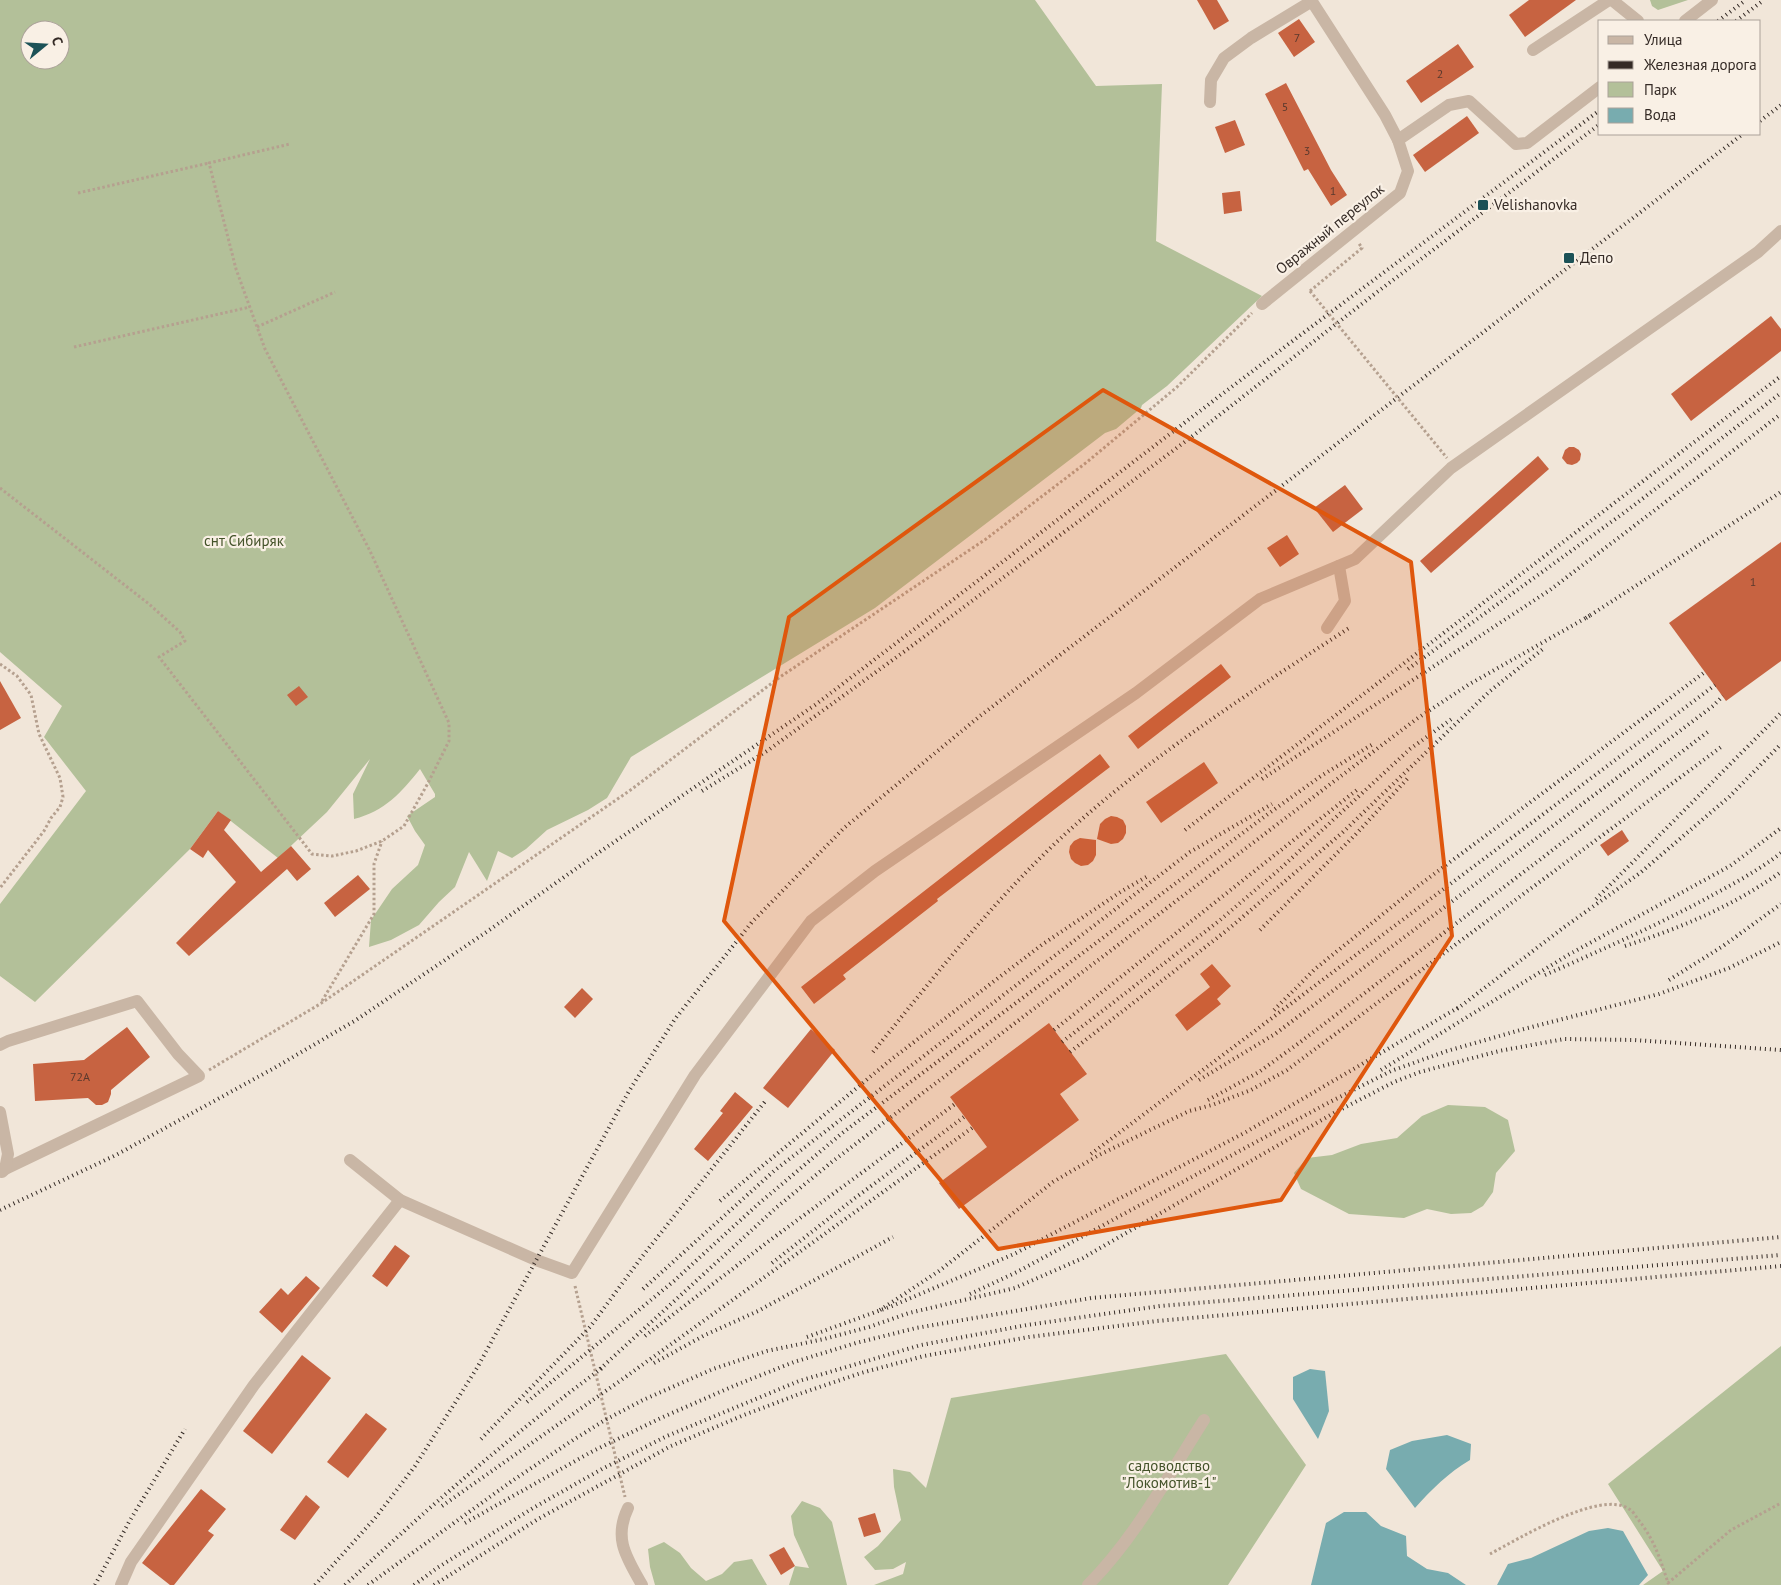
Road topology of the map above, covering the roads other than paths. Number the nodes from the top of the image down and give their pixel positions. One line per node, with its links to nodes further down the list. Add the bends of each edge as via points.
1 (1611, 0): 4 (street); 6 (street)
2 (1712, 0): 5 (street)
3 (1311, 1): 8 (street, via 1224,58 1211,80); 9 (street, Овражный переулок)
4 (1637, 20)
5 (1685, 20)
6 (1533, 50)
7 (1598, 89): 9 (street, via 1527,143 1516,144 1469,101 1449,105)
8 (1210, 102)
9 (1398, 140): 11 (street, Овражный переулок, via 1408,171 1400,193)
10 (1781, 231): 12 (street, via 1758,252 1451,468 1354,560)
11 (1262, 304)
12 (1339, 566): 13 (street, via 1345,601); 18 (street, via 1260,599 1136,693 875,872 811,921 695,1075 572,1273)
13 (1326, 628)
14 (0, 1044): 17 (street, via 136,1001 199,1076)
15 (0, 1112): 17 (street, via 8,1154)
16 (350, 1160): 18 (street)
17 (3, 1171)
18 (400, 1200): 21 (street, via 254,1385 131,1562)
19 (1204, 1420): 23 (street, via 1139,1523)
20 (628, 1508): 22 (street, via 622,1521 621,1538 628,1560)
21 (121, 1585)
22 (642, 1585)
23 (1088, 1585)

